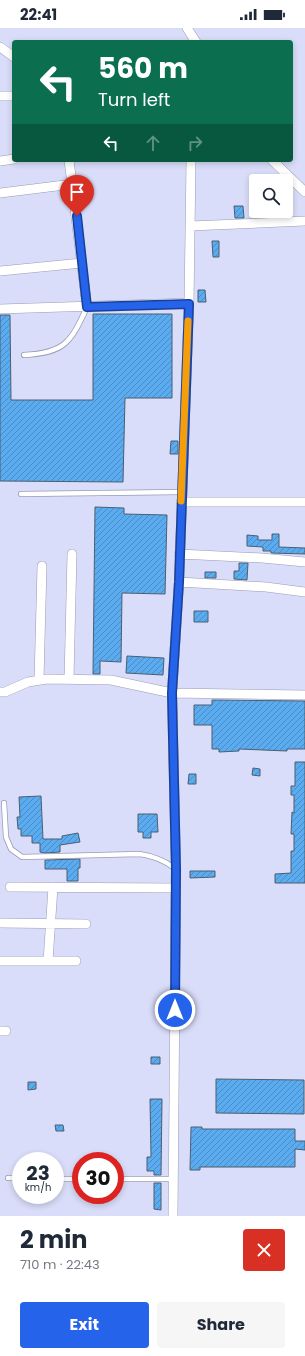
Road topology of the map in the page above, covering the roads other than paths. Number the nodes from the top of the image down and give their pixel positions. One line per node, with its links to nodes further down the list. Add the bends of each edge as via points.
1 (187, 28): 2 (street)
2 (195, 40)
3 (0, 47): 4 (street)
4 (12, 56)
5 (0, 96): 6 (street)
6 (12, 96)
7 (12, 159): 8 (street)
8 (0, 161)
9 (69, 162): 12 (street)
10 (191, 162): 16 (street)
11 (274, 162): 13 (street)
12 (73, 184): 14 (street); 17 (street)
13 (305, 192)
14 (0, 193)
15 (305, 222): 16 (street)
16 (190, 226): 19 (street)
17 (82, 263): 18 (street); 20 (street)
18 (0, 271)
19 (189, 304): 20 (street); 23 (street)
20 (87, 307): 21 (street); 22 (lane, via 76,332 67,343 48,352)
21 (0, 309)
22 (24, 356)
23 (182, 492): 24 (lane); 25 (street)
24 (21, 494)
25 (181, 502): 26 (street); 28 (street)
26 (305, 502)
27 (72, 554): 33 (street)
28 (179, 554): 29 (street); 31 (street)
29 (305, 562)
30 (42, 566): 34 (street)
31 (179, 582): 32 (street); 36 (street)
32 (305, 592)
33 (69, 679): 34 (street); 36 (street, via 112,680)
34 (39, 680): 35 (street)
35 (0, 692)
36 (172, 693): 37 (street); 39 (street)
37 (305, 695)
38 (4, 804): 39 (lane, via 6,837 11,849 22,857 139,854 159,858)
39 (176, 869): 42 (street)
40 (53, 887): 41 (street); 42 (street); 44 (street)
41 (10, 888)
42 (176, 888): 52 (street)
43 (0, 923): 44 (street)
44 (50, 924): 45 (street); 47 (street)
45 (86, 924)
46 (0, 961): 47 (street)
47 (48, 961): 48 (street)
48 (76, 961)
49 (8, 1178): 50 (lane)
50 (12, 1178)
51 (124, 1179): 52 (lane)
52 (174, 1179): 53 (street)
53 (173, 1216)

